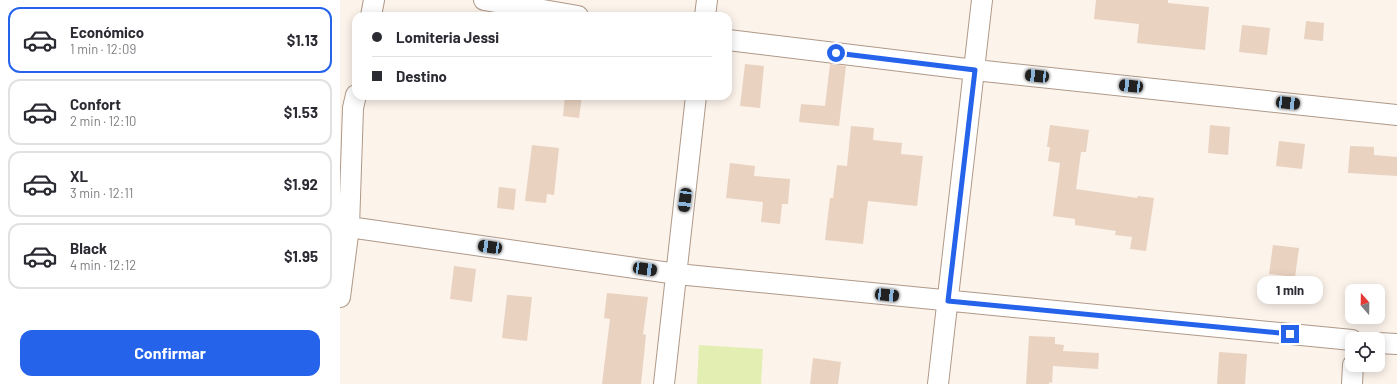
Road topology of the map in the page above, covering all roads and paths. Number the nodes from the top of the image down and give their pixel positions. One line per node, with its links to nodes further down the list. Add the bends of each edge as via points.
1 (374, 0): 5 (street)
2 (484, 0): 6 (street)
3 (707, 0): 7 (street)
4 (982, 0): 9 (street)
5 (372, 12)
6 (554, 12)
7 (706, 12)
8 (732, 40): 9 (street)
9 (975, 70): 12 (street); 16 (street)
10 (696, 100): 14 (street)
11 (350, 104): 13 (street)
12 (1397, 115)
13 (350, 227): 14 (street); 15 (street)
14 (676, 274): 16 (street); 21 (street)
15 (340, 297)
16 (948, 301): 17 (street); 22 (street)
17 (1345, 339)
18 (1385, 343): 19 (street)
19 (1397, 344)
20 (1353, 372): 23 (street)
21 (664, 384)
22 (938, 384)
23 (1352, 384)

